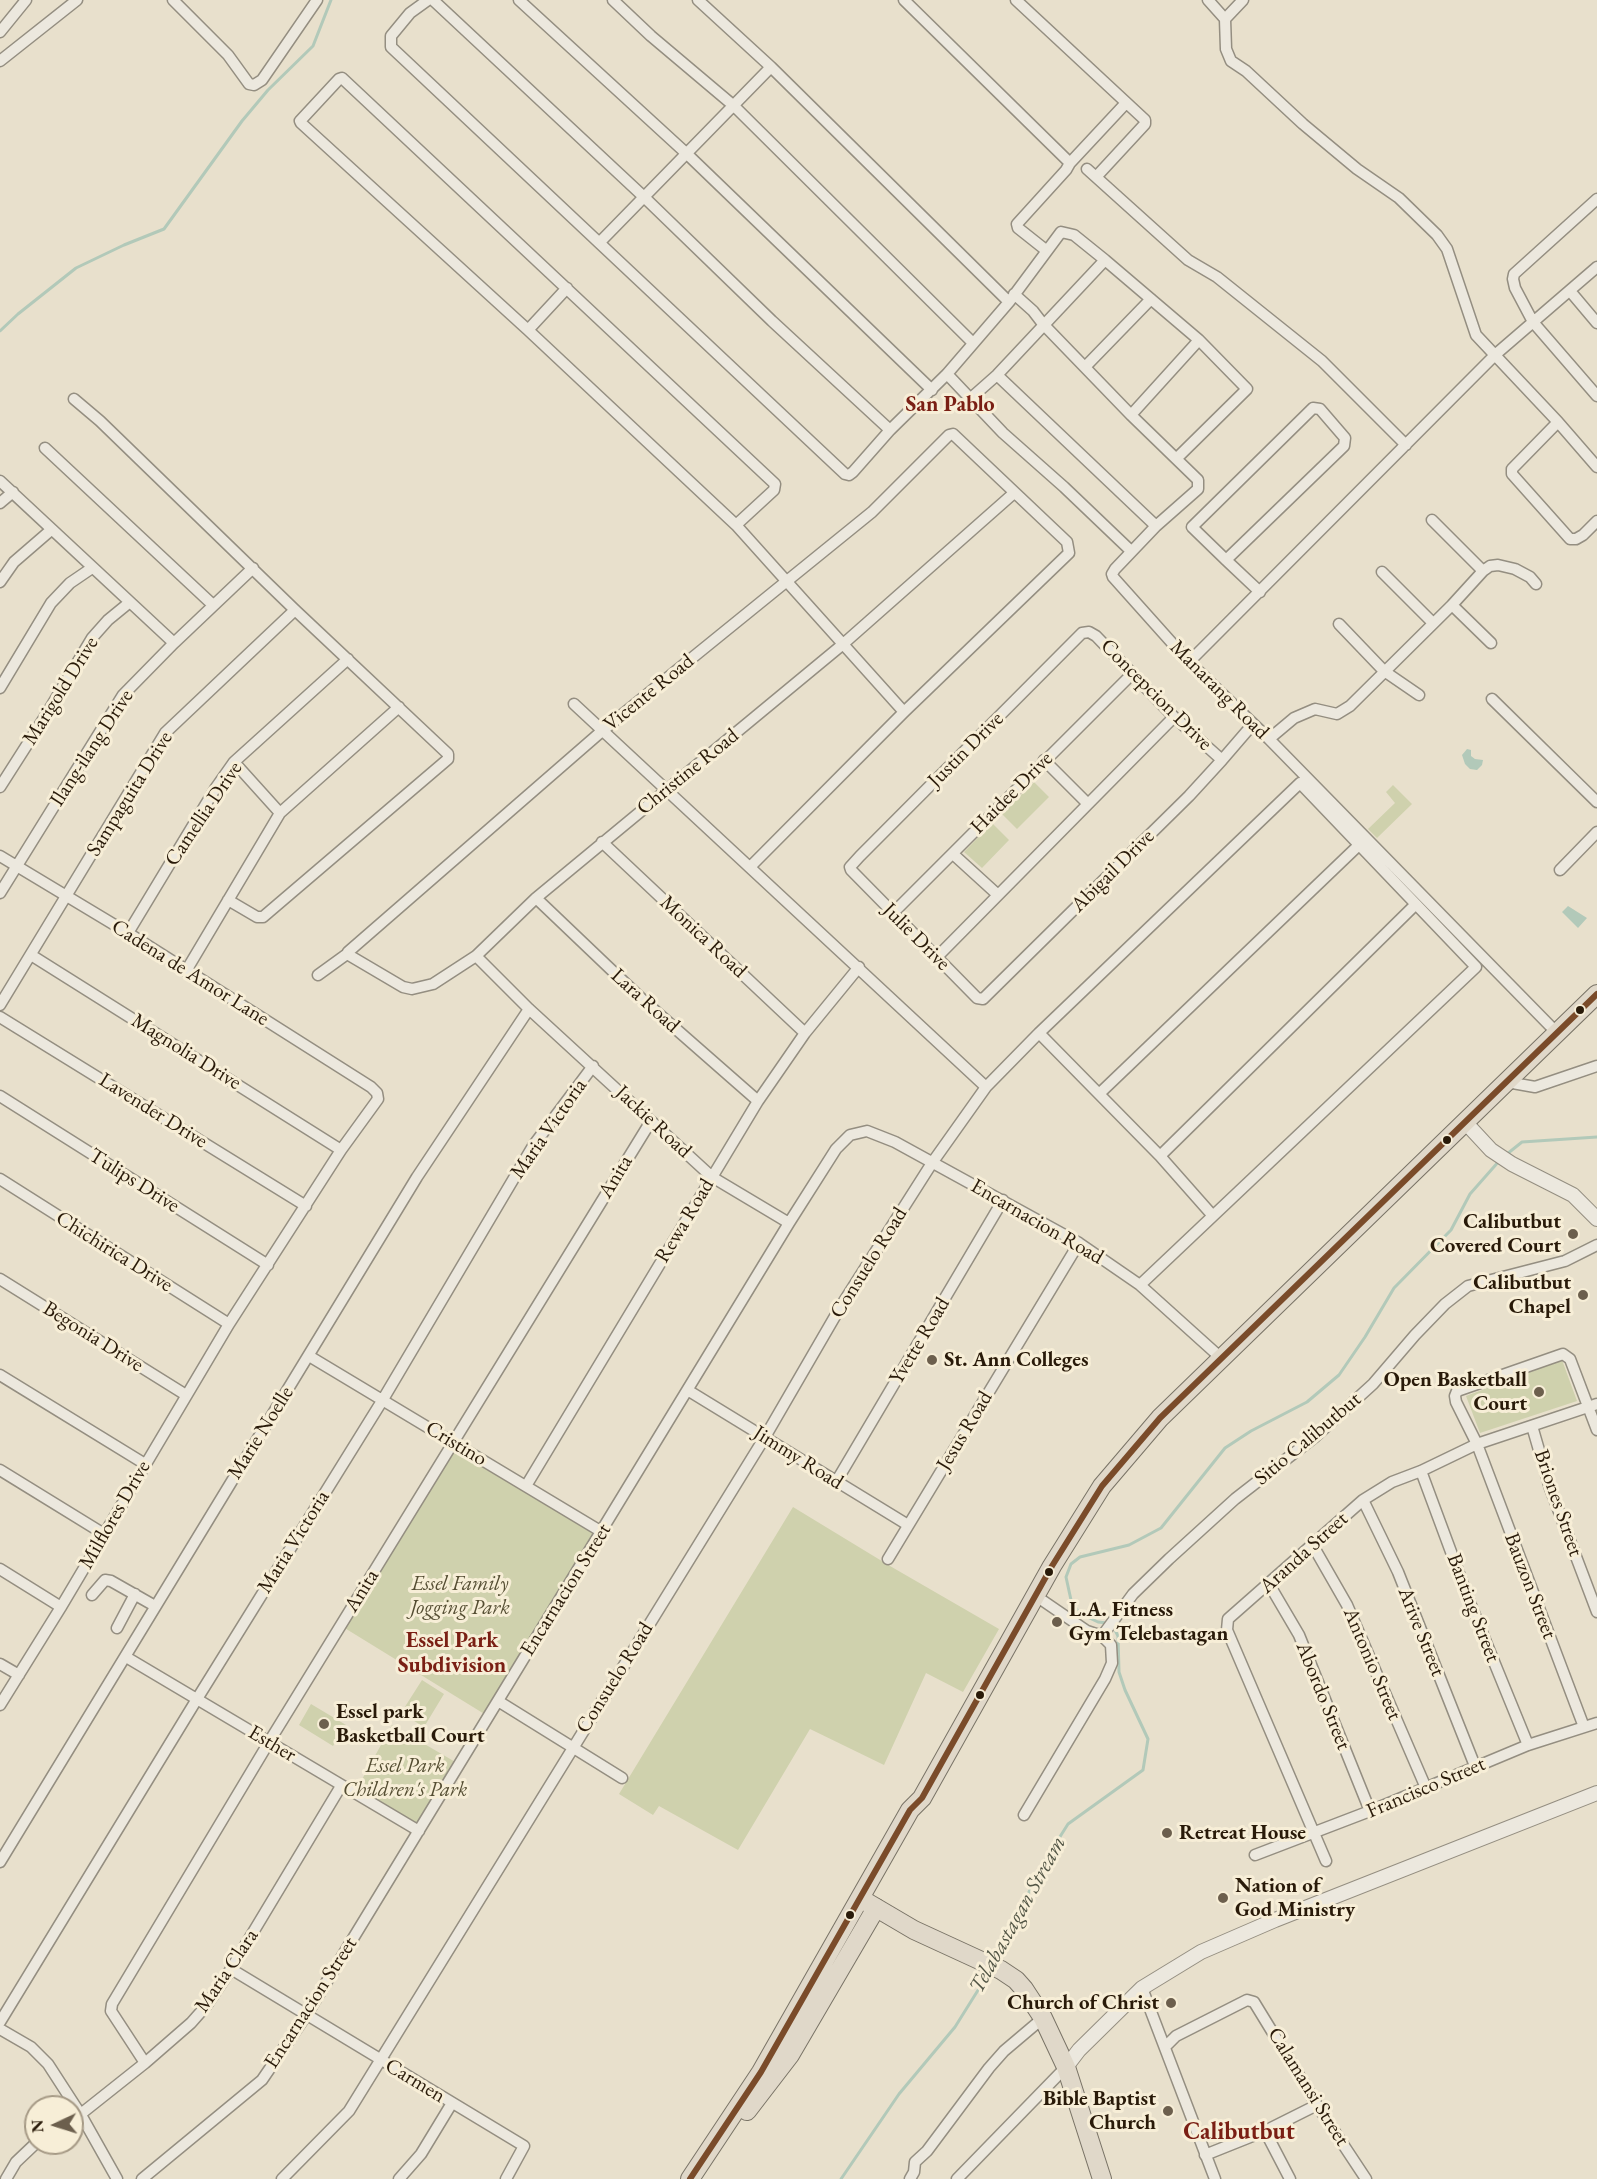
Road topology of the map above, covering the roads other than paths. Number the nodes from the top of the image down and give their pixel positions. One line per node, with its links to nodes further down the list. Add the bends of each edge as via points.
1 (26, 0): 15 (street)
2 (77, 0): 16 (street)
3 (172, 0): 4 (street, via 254,85 262,80)
4 (317, 0)
5 (428, 0): 26 (street, via 410,13 391,36 391,47)
6 (433, 0): 24 (street)
7 (519, 0): 20 (street)
8 (613, 0): 19 (street)
9 (698, 0): 17 (street)
10 (904, 0): 21 (street)
11 (1016, 0): 18 (street)
12 (1208, 0): 14 (street)
13 (1244, 0): 14 (street)
14 (1225, 19): 40 (street, via 1226,49 1231,61 1358,169 1400,198 1437,235 1447,249 1476,335)
15 (0, 32)
16 (0, 61)
17 (771, 67): 19 (street); 32 (street)
18 (1126, 103): 21 (street); 23 (street, via 1145,124)
19 (734, 106): 20 (street); 39 (street)
20 (687, 154): 24 (street); 44 (street)
21 (1070, 163): 27 (street, via 1017,224)
22 (1087, 169): 23 (street)
23 (1096, 177): 51 (street, via 1188,260 1216,277 1322,361)
24 (645, 198): 26 (street); 50 (street)
25 (1597, 199): 34 (street, via 1514,274 1515,288)
26 (600, 242): 50 (street, via 845,474 853,472)
27 (1047, 251): 28 (street, via 1061,232 1069,232); 32 (street)
28 (1105, 260): 33 (street); 36 (street)
29 (1597, 267): 31 (street)
30 (567, 288): 37 (street); 37 (street, via 342,78 300,121); 61 (street, via 775,484 774,490)
31 (1570, 291): 34 (street); 35 (street)
32 (1012, 298): 36 (street, via 1033,311); 39 (street)
33 (1151, 299): 38 (street); 41 (street)
34 (1533, 322): 40 (street); 45 (street)
35 (1597, 322)
36 (1043, 324): 41 (street); 43 (street)
37 (528, 330): 61 (street)
38 (1199, 340): 48 (street); 53 (street, via 1247,389)
39 (973, 343): 42 (street)
40 (1496, 354): 49 (street); 51 (street)
41 (1085, 367): 48 (street)
42 (947, 374): 44 (street); 46 (street)
43 (997, 375): 46 (street); 62 (street)
44 (932, 390): 50 (street)
45 (1597, 396)
46 (971, 398): 64 (street, via 1003,433)
47 (74, 399): 67 (street)
48 (1131, 415): 53 (street)
49 (1558, 422): 54 (street); 60 (street, via 1512,469 1512,474 1570,539 1583,536)
50 (890, 430)
51 (1406, 445): 73 (street)
52 (45, 448): 76 (street)
53 (1177, 458): 62 (street, via 1198,480 1198,489)
54 (1597, 467)
55 (0, 481): 56 (street)
56 (12, 492): 58 (street); 63 (street)
57 (1014, 493): 70 (street, Vicente Road, via 953,434 949,435 872,512); 83 (street, Christine Road); 93 (street, via 1067,542 1070,553)
58 (0, 503)
59 (1432, 520): 68 (street)
60 (1597, 521)
61 (736, 525): 70 (street)
62 (1156, 526): 64 (street)
63 (51, 530): 66 (street); 71 (street, via 14,562)
64 (1131, 551): 85 (street, Manarang Road, via 1112,574)
65 (1226, 560): 65 (street, via 1344,446 1345,438 1320,409 1313,408 1193,524 1192,528); 73 (street)
66 (92, 568): 74 (street); 88 (street, via 51,603)
67 (253, 568): 76 (street, Ilang-ilang Drive); 77 (street)
68 (1483, 571): 72 (street, via 1490,566 1506,567 1523,573); 75 (street)
69 (1382, 572): 78 (street)
70 (787, 580): 83 (street); 96 (street, Vicente Road)
71 (0, 582)
72 (1536, 584)
73 (1260, 592): 85 (street)
74 (130, 602): 81 (street); 101 (street, Marigold Drive, via 92,638)
75 (1452, 604): 78 (street); 82 (street)
76 (213, 605): 81 (street, Ilang-ilang Drive)
77 (295, 610): 84 (street); 117 (street, Sampaguita Drive, via 165,734)
78 (1433, 623): 86 (street)
79 (1339, 624): 86 (street)
80 (1089, 632): 87 (street, Concepcion Drive); 114 (street, Justin Drive, via 1082,633 860,856 850,867)
81 (174, 643): 111 (street, Ilang-ilang Drive, via 123,695)
82 (1491, 644)
83 (842, 645): 93 (street); 102 (street, Christine Road)
84 (348, 659): 92 (street); 100 (street, Camellia Drive)
85 (1189, 662): 95 (street, Manarang Road)
86 (1384, 671): 89 (street); 97 (street, via 1341,713 1316,709 1294,718)
87 (1132, 674): 94 (street, Concepcion Drive); 98 (street, Haidee Drive)
88 (0, 688)
89 (1419, 696)
90 (1492, 699): 103 (street)
91 (574, 704): 96 (street)
92 (399, 707): 105 (street); 119 (street, via 448,754 448,759 263,917)
93 (904, 712): 112 (street)
94 (1174, 717): 99 (street, Concepcion Drive); 104 (street)
95 (1253, 724): 97 (street, Manarang Road); 99 (street, Abigail Drive)
96 (602, 731): 102 (street); 123 (street, Vicente Road)
97 (1269, 739): 137 (street, Manarang Road)
98 (1044, 760): 104 (street); 109 (street, Haidee Drive)
99 (1222, 760): 131 (street, Abigail Drive)
100 (234, 762): 105 (street); 122 (street, Camellia Drive)
101 (0, 787)
102 (666, 790): 107 (street, Christine Road); 112 (street)
103 (1597, 802)
104 (1088, 804): 116 (street)
105 (280, 813): 119 (street)
106 (1597, 832): 113 (street)
107 (602, 842): 118 (street, Christine Road); 135 (street, Monica Road)
108 (1360, 844): 120 (street); 136 (street, Consuelo Road, via 1300,783); 143 (street)
109 (953, 854): 116 (street); 121 (street, Haidee Drive)
110 (0, 856): 111 (street, Cadena de Amor Lane)
111 (16, 867): 115 (street, Ilang-ilang Drive); 117 (street, Cadena de Amor Lane)
112 (750, 867): 127 (street)
113 (1560, 870)
114 (852, 874): 121 (street, Julie Drive)
115 (0, 892)
116 (998, 895): 126 (street)
117 (66, 896): 122 (street, Cadena de Amor Lane); 124 (street, Sampaguita Drive)
118 (536, 898): 125 (street, Christine Road); 145 (street, Lara Road, via 644,1001)
119 (228, 900): 128 (street)
120 (1415, 905): 150 (street); 156 (street, via 1476,967)
121 (893, 913): 126 (street, Julie Drive)
122 (129, 933): 128 (street, Cadena de Amor Lane)
123 (348, 954): 125 (street, Christine Road, via 412,989 433,984); 129 (street, Vicente Road)
124 (31, 955): 132 (street, Sampaguita Drive); 148 (street, Magnolia Drive)
125 (476, 956): 133 (street, Jackie Road)
126 (936, 958): 131 (street, Julie Drive)
127 (858, 967): 135 (street, Rewa Road); 141 (street)
128 (186, 971): 142 (street, Cadena de Amor Lane)
129 (318, 975)
130 (1597, 994): 137 (main road)
131 (980, 999)
132 (0, 1005)
133 (529, 1009): 138 (street, Jackie Road); 165 (street, Marie Noelle, via 417,1177)
134 (0, 1017): 155 (street, Lavender Drive)
135 (805, 1033): 145 (street, Rewa Road)
136 (1039, 1033): 141 (street, Consuelo Road); 143 (street)
137 (1557, 1034): 140 (main road)
138 (593, 1066): 146 (street, Jackie Road); 170 (street, Maria Victoria, via 533,1146)
139 (1597, 1066): 140 (street, via 1534,1087)
140 (1507, 1082): 147 (main road)
141 (986, 1087): 151 (street, Consuelo Road)
142 (377, 1093): 148 (street, Milflores Drive, via 378,1099)
143 (1100, 1094): 150 (street)
144 (0, 1096): 161 (street, Tulips Drive)
145 (758, 1101): 152 (street, Rewa Road)
146 (651, 1121): 152 (street, Jackie Road); 175 (street, Anita)
147 (1465, 1122): 157 (street, via 1491,1150 1573,1195); 166 (main road)
148 (341, 1149): 155 (street, Milflores Drive)
149 (836, 1149): 151 (street, Encarnacion Road, via 850,1135 867,1131); 158 (street, Encarnacion Street)
150 (1160, 1156): 156 (street)
151 (932, 1163): 154 (street, Encarnacion Road); 174 (street, Consuelo Road, via 841,1306)
152 (712, 1177): 158 (street, Jackie Road); 181 (street, Rewa Road)
153 (0, 1179): 164 (street, Chichirica Drive)
154 (1003, 1200): 159 (street, Encarnacion Road); 180 (street, Yvette Road)
155 (306, 1206): 161 (street, Milflores Drive)
156 (1213, 1216): 163 (street)
157 (1597, 1219)
158 (789, 1223): 168 (street, Encarnacion Street)
159 (1079, 1243): 163 (street, Encarnacion Road); 183 (street, Jesus Road)
160 (1597, 1245): 197 (street, Sitio Calibutbut, via 1566,1261 1468,1286 1444,1304 1373,1384 1169,1559 1133,1594)
161 (268, 1265): 164 (street, Milflores Drive)
162 (0, 1279): 169 (street, Begonia Drive)
163 (1140, 1285): 166 (street, Encarnacion Road)
164 (229, 1324): 169 (street, Milflores Drive)
165 (309, 1356): 170 (street, Cristino); 193 (street, Marie Noelle)
166 (1221, 1358): 192 (main road, via 1148,1430 1102,1486)
167 (0, 1375): 177 (street)
168 (689, 1391): 174 (street, Jimmy Road); 184 (street, Encarnacion Street)
169 (186, 1395): 177 (street, Milflores Drive)
170 (382, 1401): 175 (street, Cristino); 201 (street, Maria Victoria)
171 (1593, 1406): 172 (street, Aranda Street); 173 (street); 176 (street, Bauzon Street, via 1570,1359 1563,1354 1457,1391 1456,1402)
172 (1532, 1426): 176 (street, Aranda Street); 195 (street, Briones Street, via 1550,1488)
173 (1597, 1430)
174 (765, 1437): 180 (street, Jimmy Road); 208 (street, Consuelo Road)
175 (454, 1442): 181 (street, Cristino); 206 (street, Anita)
176 (1477, 1444): 179 (street, Aranda Street); 205 (street, Bauzon Street)
177 (145, 1464): 185 (street, Milflores Drive)
178 (0, 1470): 185 (street)
179 (1421, 1471): 182 (street, Aranda Street, via 1392,1482); 207 (street, Banting Street)
180 (836, 1482): 183 (street, Jimmy Road)
181 (526, 1485): 184 (street, Cristino)
182 (1363, 1500): 186 (street, Aranda Street); 209 (street, Arive Street, via 1398,1572)
183 (908, 1525): 187 (street, Jesus Road)
184 (602, 1533): 202 (street, Encarnacion Street)
185 (104, 1534): 194 (street, Milflores Drive)
186 (1312, 1544): 189 (street, Aranda Street); 212 (street, Antonio Street, via 1347,1605)
187 (888, 1559)
188 (0, 1569): 194 (street)
189 (1269, 1584): 214 (street, Abordo Street, via 1299,1635); 217 (street, Aranda Street, via 1228,1619 1227,1630)
190 (135, 1594): 191 (street, via 105,1580); 193 (street); 196 (street)
191 (92, 1595)
192 (1035, 1596): 197 (street, via 1087,1631); 221 (main road, via 922,1798 910,1810)
193 (155, 1606): 198 (street, Marie Noelle)
194 (61, 1607): 200 (street, Milflores Drive)
195 (1597, 1612)
196 (117, 1628)
197 (1104, 1633): 215 (street, via 1111,1645 1112,1663 1105,1679)
198 (126, 1657): 201 (street, Esther); 220 (street, Marie Noelle)
199 (0, 1664): 200 (street)
200 (19, 1675): 203 (street, Milflores Drive)
201 (197, 1699): 206 (street, Esther); 226 (street, Maria Victoria)
202 (498, 1701): 208 (street); 216 (street, Encarnacion Street)
203 (0, 1705)
204 (1597, 1723): 205 (street, Francisco Street)
205 (1584, 1727): 207 (street, Francisco Street)
206 (269, 1742): 211 (street, Esther); 230 (street, Anita, via 112,2004 111,2011)
207 (1528, 1745): 209 (street, Francisco Street)
208 (572, 1748): 210 (street); 229 (street, Consuelo Road)
209 (1475, 1767): 212 (street, Francisco Street)
210 (622, 1778)
211 (341, 1786): 216 (street, Esther); 222 (street, Maria Clara)
212 (1426, 1788): 214 (street, Francisco Street)
213 (1597, 1793): 223 (street, via 1247,1931 1181,1963)
214 (1370, 1811): 217 (street, Francisco Street)
215 (1024, 1815)
216 (419, 1831): 224 (street, Encarnacion Street)
217 (1315, 1833): 218 (street, Francisco Street); 219 (street, Aranda Street)
218 (1255, 1855)
219 (1326, 1861)
220 (0, 1862)
221 (868, 1903): 225 (main road, via 914,1930 1001,1970 1024,1989); 246 (main road); 247 (main road, via 770,2073)
222 (231, 1970): 224 (street, Carmen); 230 (street, Maria Clara, via 191,2023)
223 (1142, 1988): 228 (street); 231 (street)
224 (307, 2014): 229 (street, Carmen); 242 (street, Encarnacion Street, via 262,2080)
225 (1043, 2018): 231 (main road); 248 (street, via 989,2068 915,2162)
226 (0, 2022)
227 (0, 2029): 232 (street, via 31,2047 48,2064)
228 (1165, 2047): 234 (street, Calamansi Street, via 1176,2036 1247,2000 1254,2002); 239 (street)
229 (381, 2060): 233 (street, Carmen); 243 (street, Consuelo Road, via 349,2111)
230 (145, 2063): 235 (street, Maria Clara)
231 (1066, 2067): 249 (street); 250 (main road)
232 (65, 2095)
233 (452, 2103): 244 (street, via 421,2154); 245 (street, Carmen, via 524,2146)
234 (1317, 2105): 237 (street); 253 (street, Calamansi Street)
235 (84, 2112)
236 (84, 2129): 241 (street)
237 (1265, 2131): 239 (street); 252 (street)
238 (24, 2152): 240 (street)
239 (1205, 2155): 251 (street)
240 (6, 2179)
241 (117, 2179)
242 (142, 2179)
243 (282, 2179)
244 (399, 2179)
245 (506, 2179)
246 (690, 2179)
247 (701, 2179)
248 (910, 2179)
249 (957, 2179)
250 (1102, 2179)
251 (1215, 2179)
252 (1290, 2179)
253 (1366, 2179)

